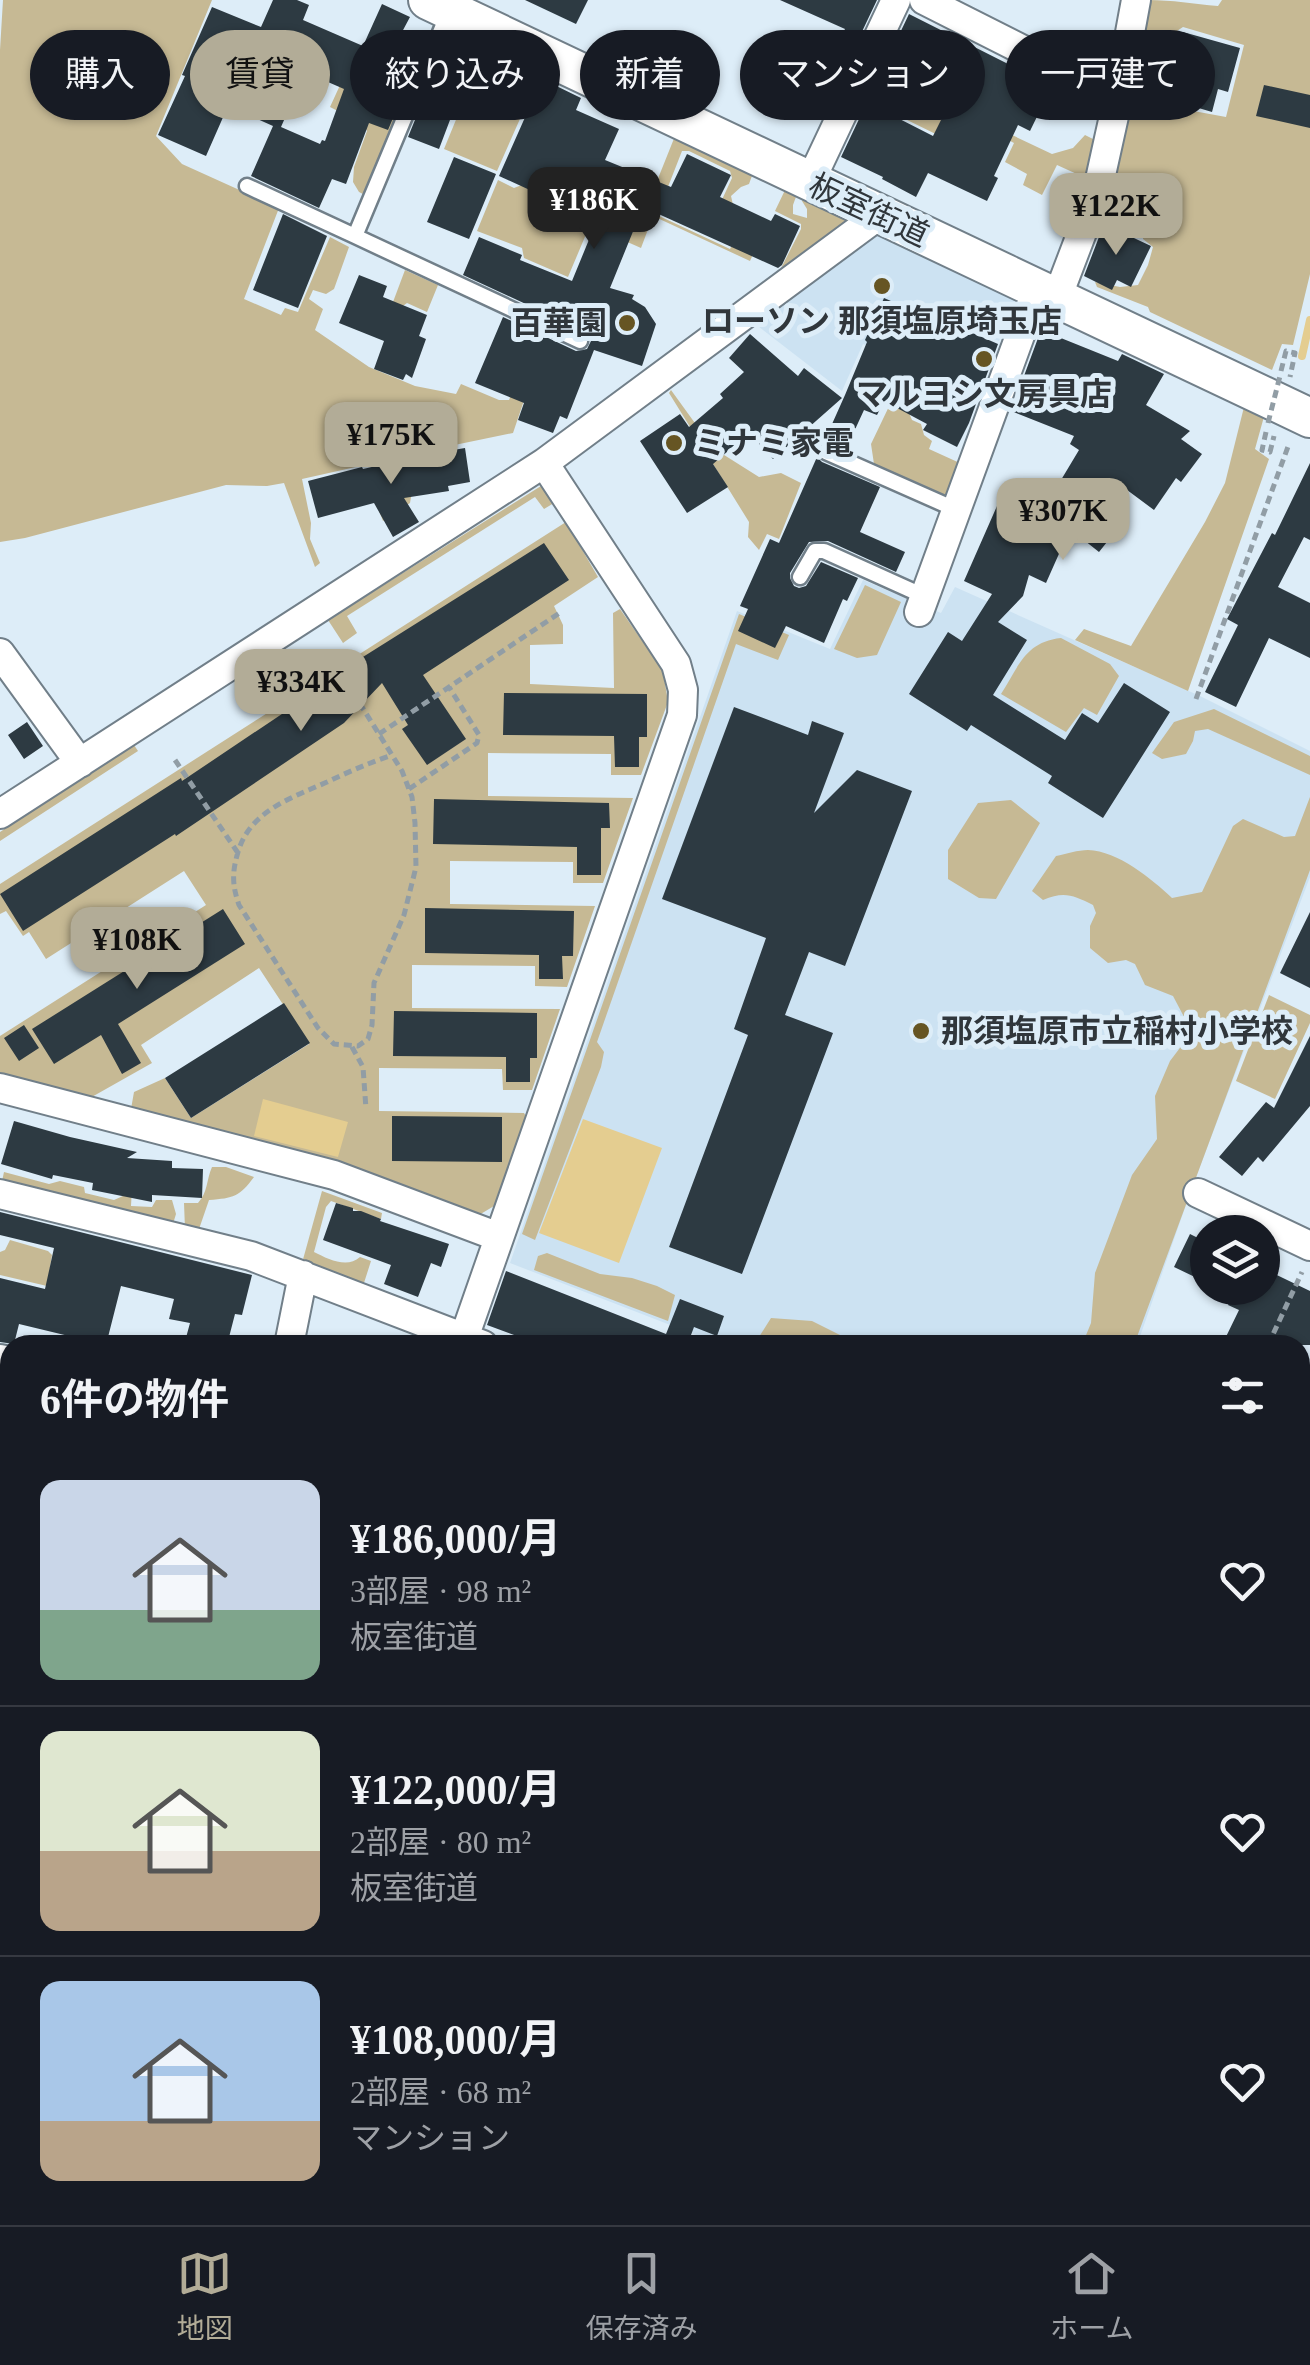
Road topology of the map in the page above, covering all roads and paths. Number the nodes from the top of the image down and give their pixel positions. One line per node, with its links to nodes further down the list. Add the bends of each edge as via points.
1 (896, 0): 8 (street)
2 (924, 0): 6 (street)
3 (1136, 0): 5 (street)
4 (438, 5): 8 (main road, 板室街道); 11 (lane)
5 (1130, 30)
6 (1005, 41)
7 (1113, 120): 12 (street, via 1097,193)
8 (810, 182): 10 (main road, 板室街道)
9 (247, 186): 11 (lane)
10 (879, 215): 12 (main road, 板室街道); 16 (street)
11 (355, 236): 13 (lane)
12 (1047, 293): 14 (main road, 板室街道); 17 (street)
13 (580, 341)
14 (1289, 412): 14 (path, via 1270,452 1262,450); 14 (path, bridge, via 1280,376 1286,352 1295,353); 24 (path)
15 (826, 452): 17 (lane)
16 (544, 462): 28 (street); 37 (street, via 676,664 682,716)
17 (957, 510): 19 (street)
18 (800, 577): 19 (lane, via 815,550 824,550)
19 (922, 604)
20 (561, 612): 23 (path)
21 (0, 653): 28 (street)
22 (332, 658): 25 (path)
23 (449, 687): 25 (path); 29 (path, via 479,735 477,743)
24 (1196, 700)
25 (379, 734): 26 (path)
26 (392, 754): 29 (path); 31 (path, via 260,816)
27 (175, 760): 31 (path)
28 (80, 762): 30 (street)
29 (409, 789): 32 (path, via 416,868 374,984 368,1039)
30 (0, 814)
31 (238, 853): 32 (path, via 233,870 240,905 318,1028 334,1044)
32 (352, 1046): 34 (path, via 362,1066)
33 (0, 1088): 37 (street, via 334,1176)
34 (366, 1109)
35 (1198, 1193): 38 (street)
36 (0, 1194): 39 (street, via 250,1256)
37 (499, 1237): 42 (street)
38 (1306, 1260): 43 (path)
39 (302, 1276): 40 (street); 41 (street)
40 (291, 1335)
41 (457, 1335)
42 (474, 1335)
43 (1272, 1335)

